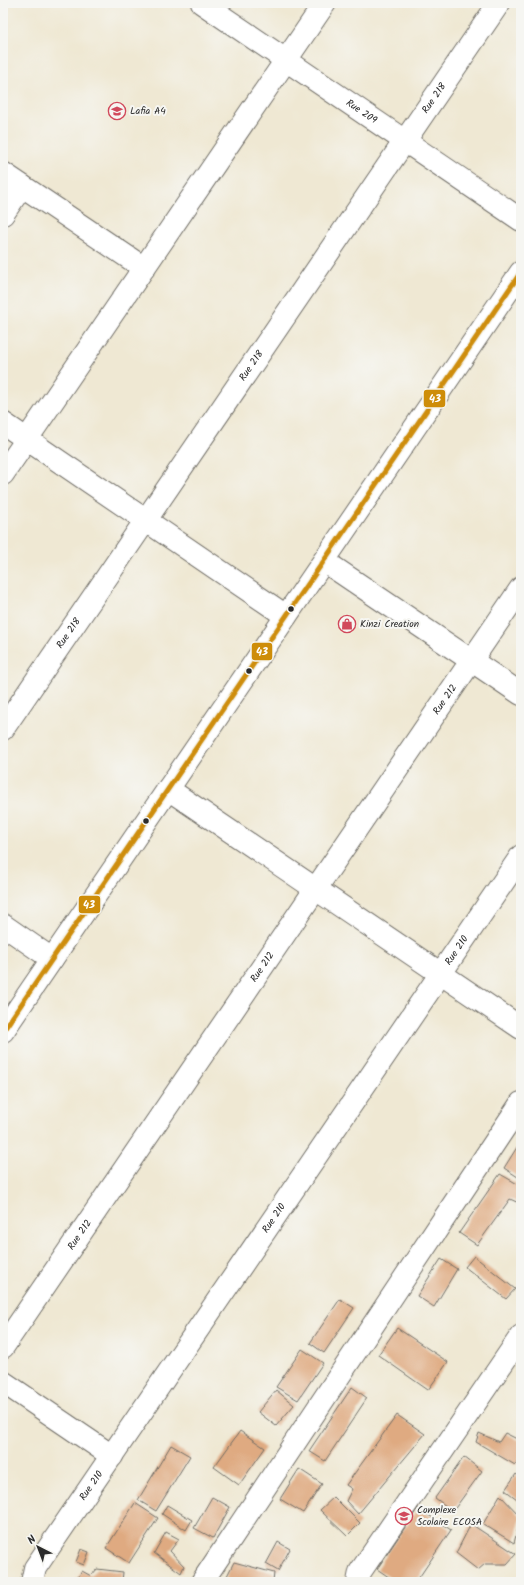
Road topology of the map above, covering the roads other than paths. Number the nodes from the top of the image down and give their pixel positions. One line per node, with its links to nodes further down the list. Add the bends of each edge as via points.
1 (202, 3): 4 (street, Rue 209)
2 (325, 3): 4 (street)
3 (499, 3): 5 (street, Rue 218)
4 (286, 60): 5 (street, Rue 209); 10 (street)
5 (405, 141): 9 (street, Rue 209); 15 (street, Rue 218)
6 (3, 173): 7 (street)
7 (22, 186): 8 (street); 10 (street)
8 (3, 214)
9 (521, 220)
10 (144, 268): 13 (street)
11 (521, 272): 16 (street)
12 (3, 424): 13 (street)
13 (27, 440): 14 (street); 15 (street)
14 (3, 474)
15 (146, 520): 18 (street); 21 (street, Rue 218)
16 (324, 560): 18 (street); 19 (street)
17 (521, 588): 19 (street, Rue 212)
18 (286, 616): 22 (street)
19 (471, 660): 20 (street); 24 (street, Rue 212)
20 (521, 694)
21 (3, 729)
22 (168, 789): 24 (street); 26 (street)
23 (521, 856): 27 (street, Rue 210)
24 (316, 889): 27 (street); 32 (street, Rue 212)
25 (3, 925): 26 (street)
26 (52, 959): 29 (street)
27 (440, 974): 28 (street); 34 (street, Rue 210)
28 (521, 1028)
29 (3, 1031)
30 (521, 1103): 36 (street)
31 (521, 1336): 37 (street, via 360,1572)
32 (3, 1347)
33 (3, 1382): 34 (street)
34 (112, 1456): 35 (street, Rue 210, via 35,1568)
35 (32, 1582)
36 (202, 1582)
37 (358, 1582)

